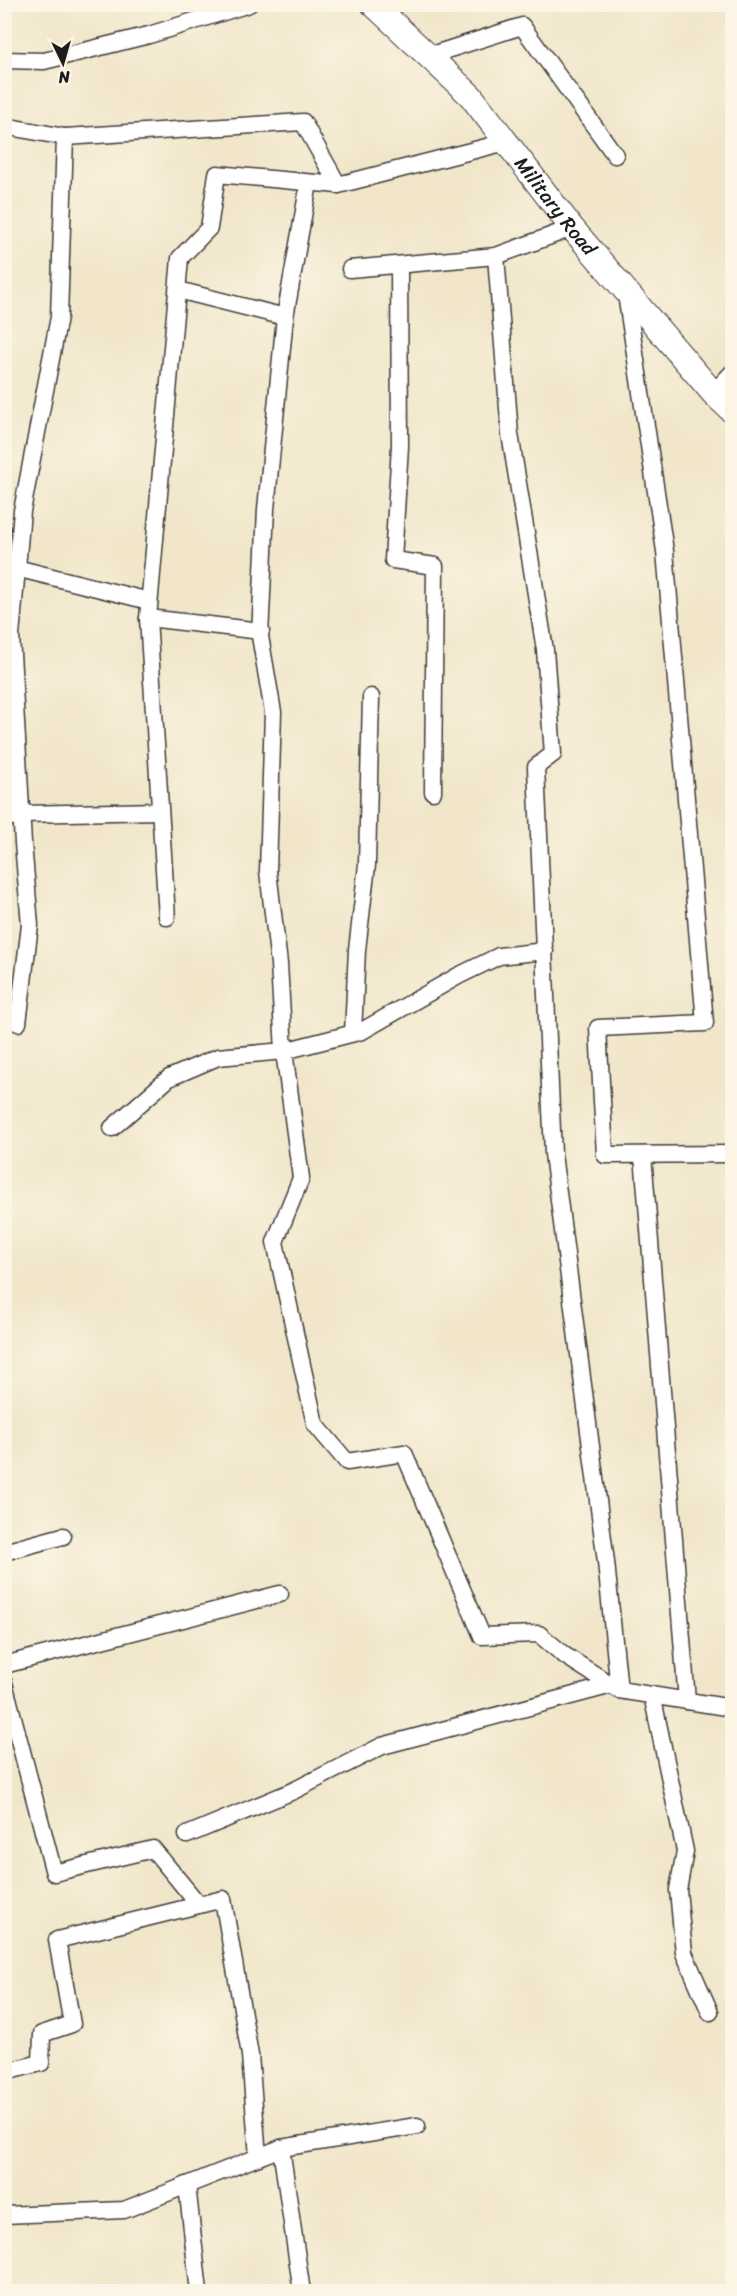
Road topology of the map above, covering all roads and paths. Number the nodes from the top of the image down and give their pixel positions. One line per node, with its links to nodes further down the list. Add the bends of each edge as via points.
1 (249, 4): 4 (street, via 149,35 44,60)
2 (373, 4): 3 (street, Military Road)
3 (428, 56): 7 (street, Military Road, via 471,96); 8 (street, via 522,26)
4 (4, 60)
5 (4, 126): 6 (street)
6 (65, 137): 10 (street, via 303,122); 21 (street, via 59,317)
7 (506, 142): 10 (street); 11 (street, Military Road)
8 (615, 155)
9 (309, 183): 10 (street); 15 (street, via 217,174 209,228 180,258); 17 (street)
10 (338, 185)
11 (572, 228): 12 (street); 16 (street, Military Road)
12 (496, 256): 13 (street); 30 (street, via 510,434 545,650 553,754 536,767)
13 (399, 265): 14 (street); 26 (street, via 400,446 393,560 435,566)
14 (350, 269)
15 (177, 290): 17 (street); 22 (street)
16 (626, 291): 19 (street, Military Road); 36 (street, via 665,551 705,1023 598,1028 605,1155)
17 (285, 317): 24 (street, via 266,509)
18 (732, 373): 19 (street)
19 (713, 393): 20 (street, Military Road)
20 (732, 411)
21 (10, 567): 22 (street); 28 (street)
22 (149, 601): 23 (street)
23 (148, 618): 24 (street); 27 (street)
24 (261, 631): 33 (street, via 273,712 268,871)
25 (371, 698): 32 (street, via 367,865)
26 (433, 792)
27 (160, 811): 28 (street); 29 (street)
28 (13, 816): 31 (street, via 30,925)
29 (167, 917)
30 (546, 951): 32 (street, via 499,956); 42 (street, via 553,1154 606,1562)
31 (18, 1023)
32 (353, 1033): 33 (street)
33 (284, 1051): 34 (street, via 218,1057 169,1078); 42 (street, via 301,1178 275,1242 315,1424 347,1462 404,1453 482,1636 539,1634)
34 (112, 1128)
35 (732, 1154): 36 (street)
36 (643, 1155): 44 (street)
37 (63, 1536): 38 (street)
38 (4, 1552)
39 (280, 1594): 40 (street)
40 (4, 1665)
41 (4, 1683): 47 (street, via 54,1874 153,1849)
42 (615, 1688): 43 (street); 46 (street, via 382,1746 293,1791)
43 (652, 1695): 44 (street); 48 (street, via 685,1851 678,1890 684,1953)
44 (687, 1701): 45 (street)
45 (732, 1708)
46 (187, 1835)
47 (199, 1905): 49 (street, via 57,1940 72,2024 42,2034 41,2063); 52 (street, via 224,1899 250,2055)
48 (710, 2012)
49 (4, 2072)
50 (417, 2126): 51 (street)
51 (281, 2148): 52 (street); 56 (street)
52 (258, 2157): 53 (street)
53 (187, 2185): 54 (street, via 123,2210); 55 (street)
54 (4, 2215)
55 (199, 2292)
56 (302, 2292)

